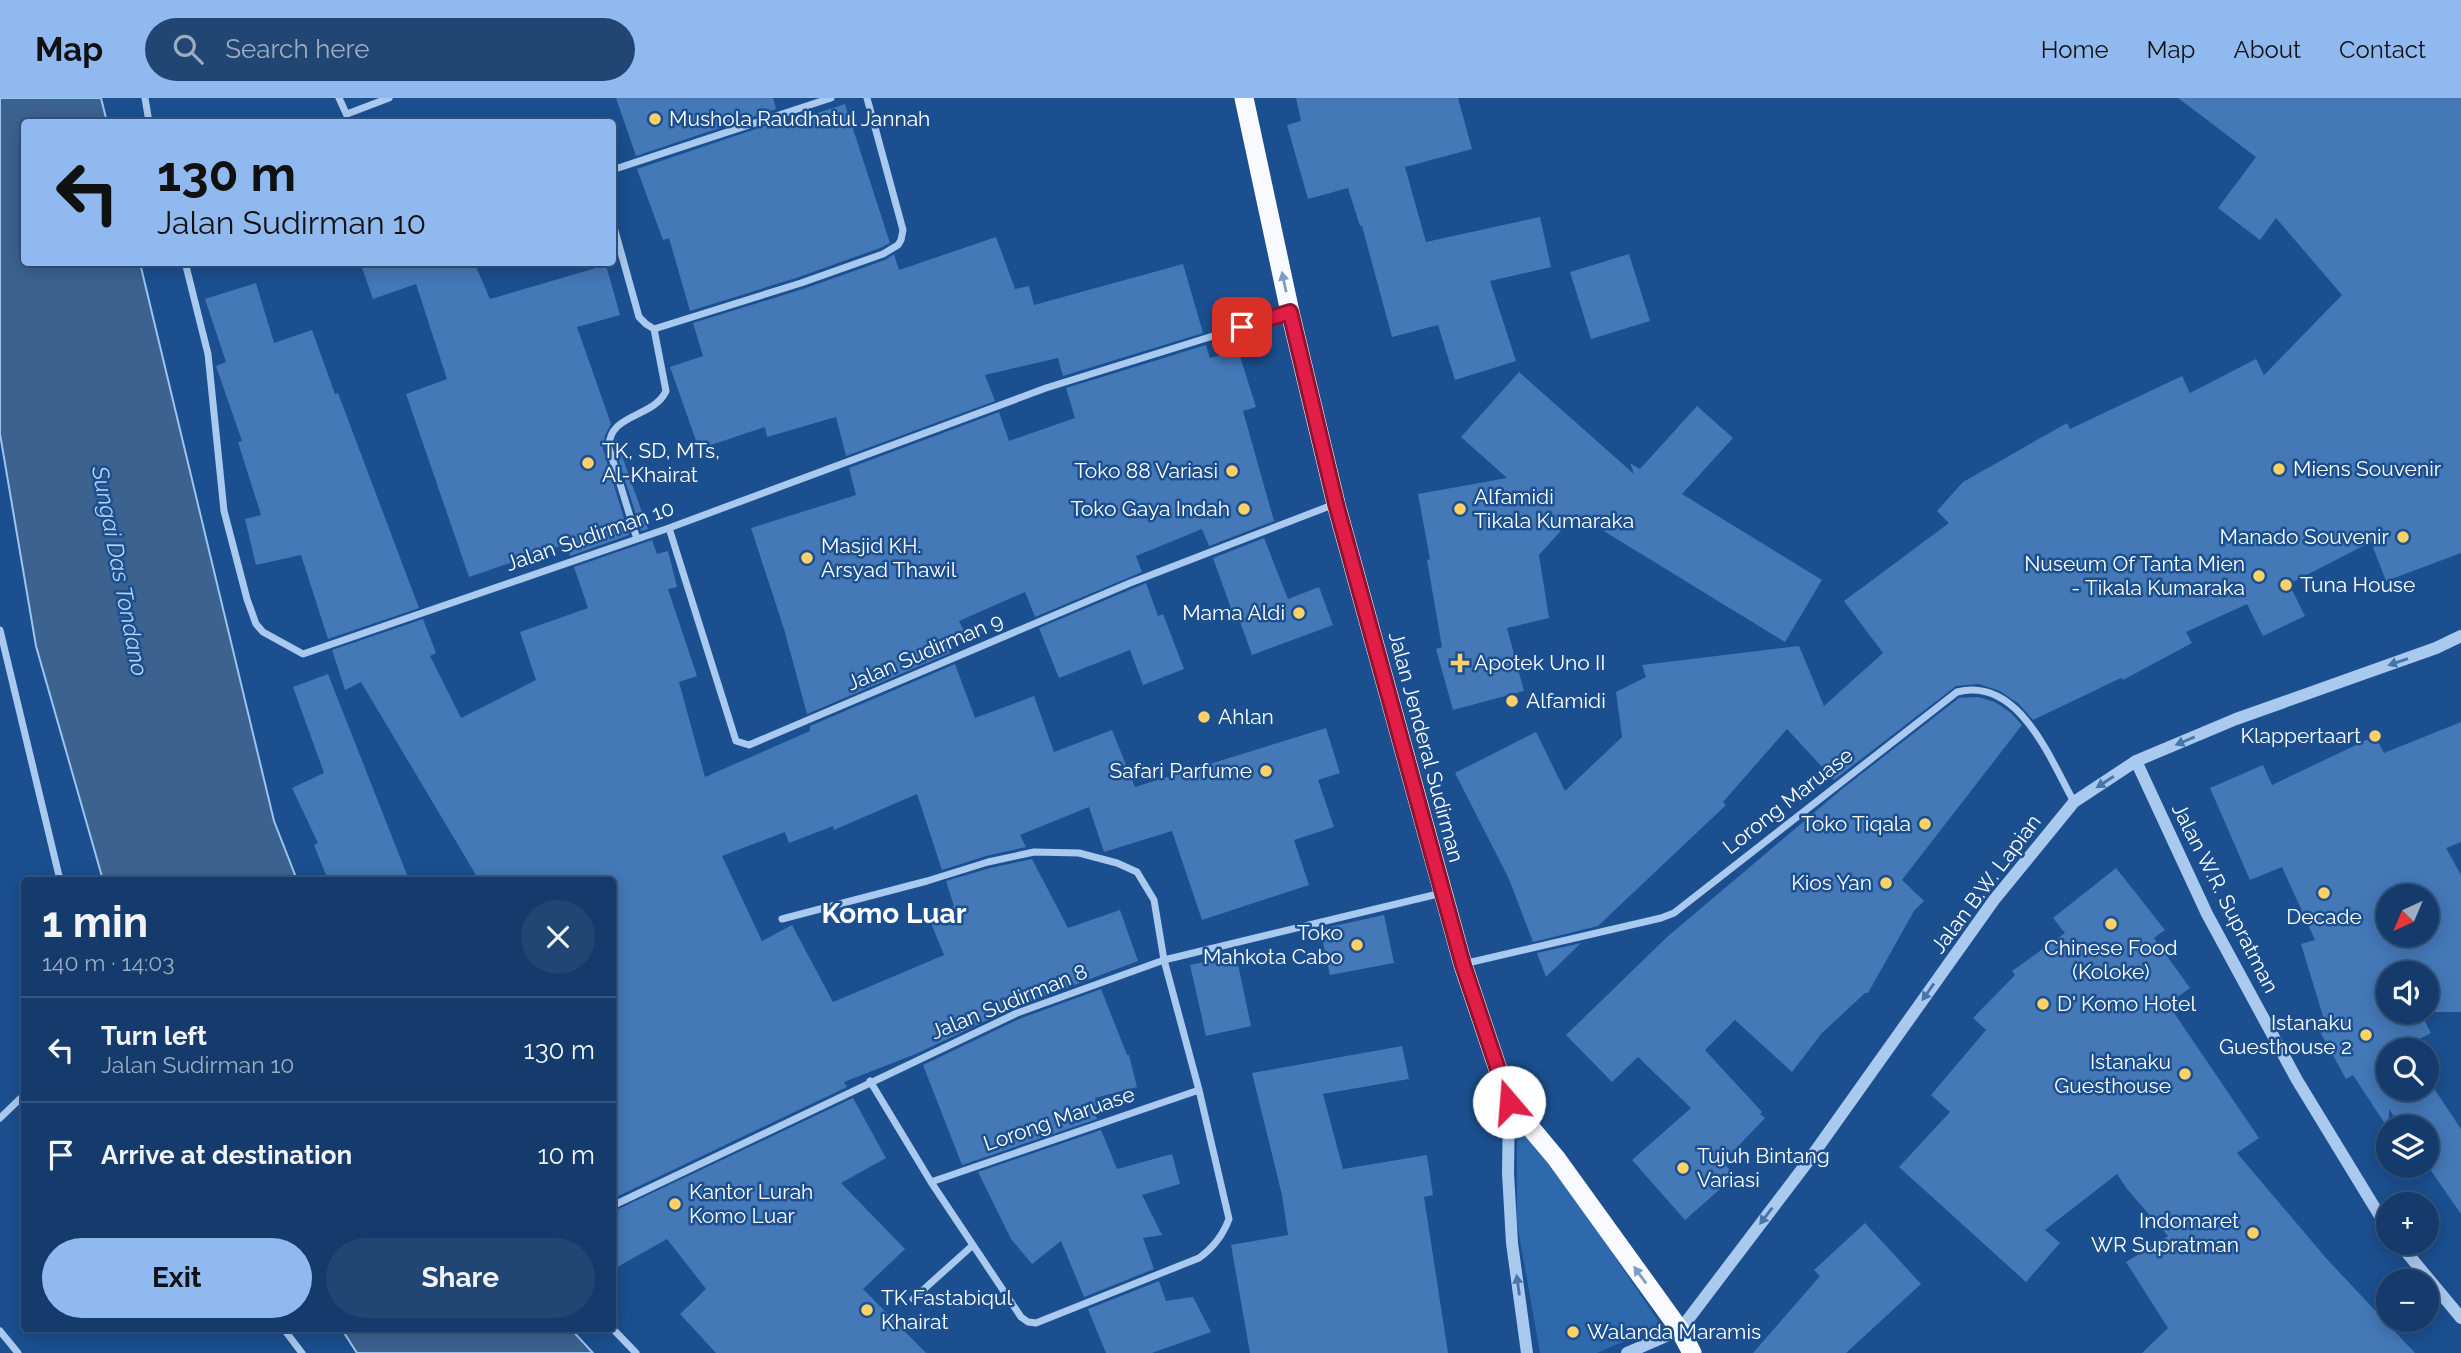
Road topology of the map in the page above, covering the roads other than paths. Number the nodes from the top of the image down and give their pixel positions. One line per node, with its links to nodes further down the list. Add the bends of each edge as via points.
1 (145, 98): 8 (street)
2 (339, 98): 7 (street)
3 (389, 98): 7 (street)
4 (831, 98): 10 (street)
5 (867, 98): 14 (street, via 901,223 898,245 801,283)
6 (1244, 98): 13 (highway, Jalan Jenderal Sudirman, one-way to 6)
7 (347, 114): 9 (street)
8 (148, 119)
9 (350, 119)
10 (616, 169)
11 (616, 234): 14 (street, via 639,317)
12 (186, 266): 17 (street, Jalan Sudirman 10, via 208,354 224,511 256,624 271,638 303,654)
13 (1290, 312): 15 (highway, Jalan Jenderal Sudirman); 16 (street, Jalan Sudirman 10, via 1046,388)
14 (654, 329): 17 (street, via 666,391 655,407 620,423 609,440)
15 (1336, 504): 16 (street, Jalan Sudirman 9, via 1130,583 749,744 736,741); 23 (highway, Jalan Jenderal Sudirman)
16 (669, 528): 17 (street, Jalan Sudirman 10)
17 (637, 539)
18 (0, 630): 22 (street)
19 (2461, 636): 20 (street, Jalan B.W. Lapian, one-way to 20)
20 (2136, 761): 21 (street, Jalan B.W. Lapian, one-way to 21); 34 (street, Jalan W.R. Supratman, via 2207,914 2297,1080)
21 (2074, 802): 26 (street, Lorong Maruase, via 2034,730 2009,702 1972,688 1957,692 1674,913); 39 (street, Jalan B.W. Lapian, one-way to 39, via 1994,900 1809,1160)
22 (59, 877)
23 (1443, 893): 25 (street, Jalan Sudirman 8); 26 (highway, Jalan Jenderal Sudirman)
24 (782, 919): 25 (street, via 988,862 1034,852 1079,853 1137,872 1154,900)
25 (1164, 960): 27 (street, Jalan Sudirman 8, via 1017,1013); 28 (street)
26 (1463, 965): 30 (highway, Jalan Jenderal Sudirman)
27 (870, 1081): 32 (street); 33 (street, Jalan Sudirman 8)
28 (1199, 1090): 32 (street, Lorong Maruase); 35 (street, via 1229,1219 1224,1232 1199,1258 1036,1323 1021,1317)
29 (21, 1098): 31 (street)
30 (1509, 1102): 39 (highway, Jalan Jenderal Sudirman, one-way to 30, via 1556,1158); 46 (street, one-way to 30, via 1512,1243)
31 (0, 1118)
32 (931, 1182): 35 (street)
33 (616, 1204)
34 (2376, 1210)
35 (973, 1245): 37 (street)
36 (2409, 1255): 38 (street)
37 (913, 1299)
38 (2461, 1318)
39 (1680, 1330): 47 (street); 48 (highway, Jalan Jenderal Sudirman)
40 (0, 1331): 43 (street)
41 (286, 1332): 44 (street)
42 (616, 1332): 45 (street)
43 (18, 1353)
44 (302, 1353)
45 (636, 1353)
46 (1527, 1353)
47 (1627, 1353)
48 (1692, 1353)

